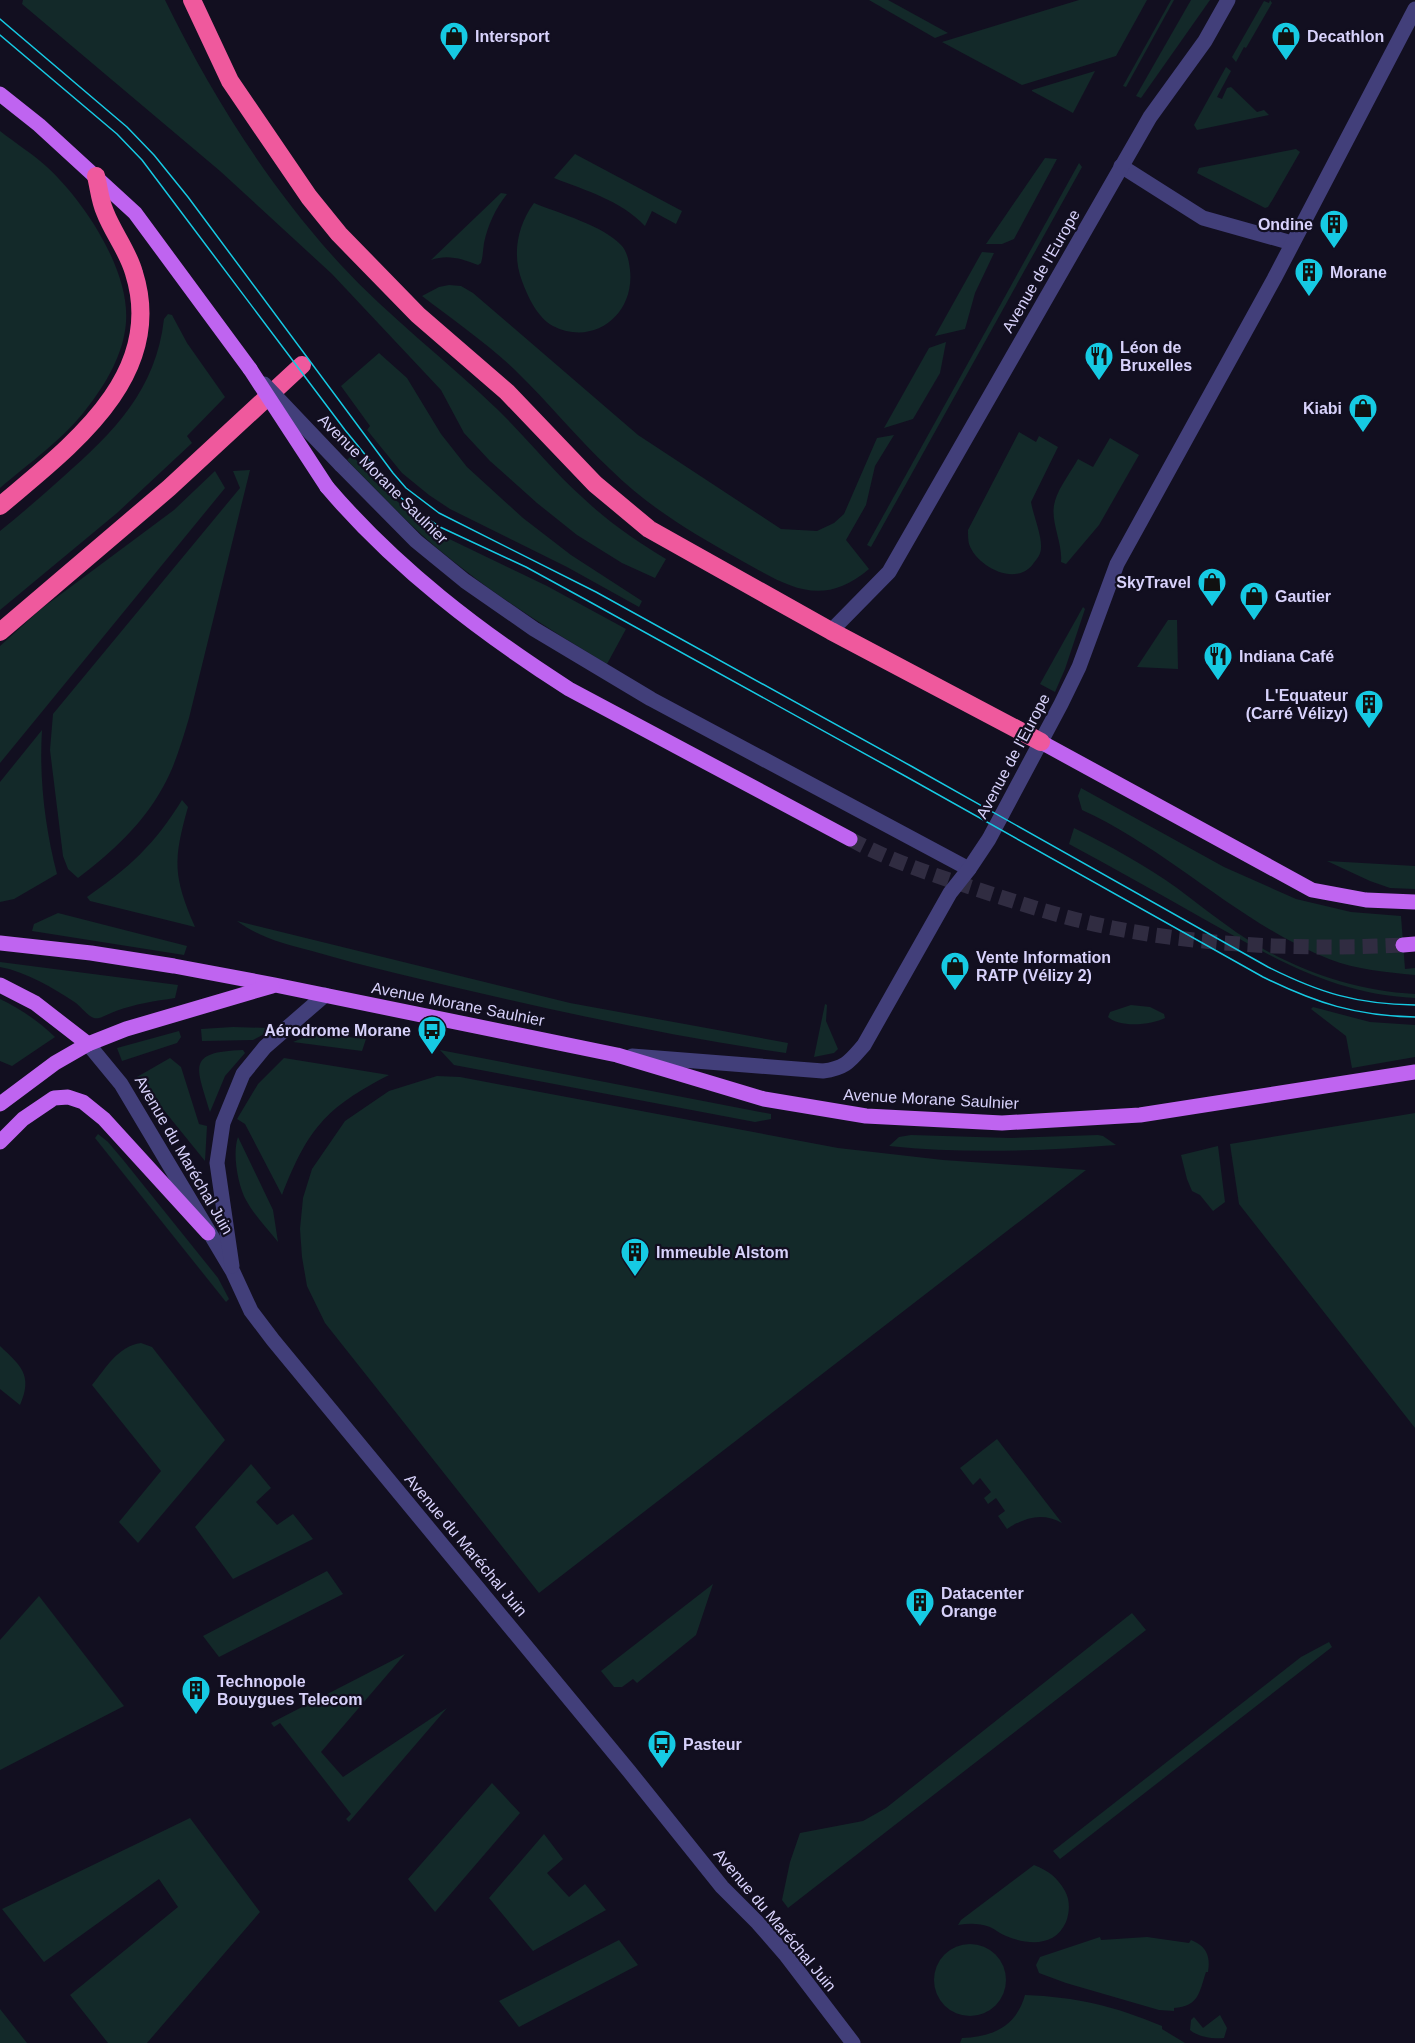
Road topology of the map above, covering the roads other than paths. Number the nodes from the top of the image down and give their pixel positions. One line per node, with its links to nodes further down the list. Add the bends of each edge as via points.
1 (192, 0): 11 (highway, via 216,54 249,109 309,197 359,257 418,315 507,392 595,484 649,529)
2 (1228, 0): 5 (street, Avenue de l'Europe)
3 (1415, 9): 7 (street, Avenue de l'Europe)
4 (0, 94): 6 (main road, Avenue Morane Saulnier)
5 (1121, 166): 7 (street, via 1203,218); 11 (street, Avenue de l'Europe, via 889,572)
6 (96, 176): 9 (main road, Avenue Morane Saulnier, via 135,213); 10 (highway, via 105,212 134,273 141,326 117,392 91,425)
7 (1292, 243): 13 (street, Avenue de l'Europe, via 1117,564 1079,667)
8 (302, 365): 12 (highway, via 169,488)
9 (250, 369): 14 (main road, Avenue Morane Saulnier, bridge, via 327,487 400,564 450,606 569,689); 15 (street, Avenue Morane Saulnier, bridge, via 416,541 534,629 651,699)
10 (0, 506)
11 (831, 631): 13 (highway)
12 (0, 632)
13 (1041, 742): 15 (street, Avenue de l'Europe); 16 (main road, via 1312,890 1366,900)
14 (850, 839)
15 (969, 869): 22 (street, Avenue de l'Europe, via 950,893 864,1045 848,1065 823,1071)
16 (1415, 902)
17 (0, 943): 19 (main road, Avenue Morane Saulnier, via 92,953)
18 (0, 985): 21 (main road, via 35,1003)
19 (275, 985): 20 (main road, Avenue Morane Saulnier); 21 (main road, Avenue Morane Saulnier)
20 (325, 995): 22 (main road, Avenue Morane Saulnier); 27 (street, via 265,1047 243,1074 223,1123 217,1163)
21 (88, 1044): 24 (main road, Avenue Morane Saulnier); 26 (street, Avenue du Maréchal Juin, via 121,1084)
22 (617, 1055): 23 (main road, Avenue Morane Saulnier, via 788,1104 866,1116 1002,1123 1140,1115)
23 (1415, 1072)
24 (0, 1104)
25 (0, 1142): 26 (main road, via 28,1115 54,1098 83,1102 104,1119)
26 (208, 1233): 27 (street, Avenue du Maréchal Juin)
27 (233, 1272): 28 (street, Avenue du Maréchal Juin, via 251,1311 273,1340 716,1879 785,1954)
28 (853, 2043)

